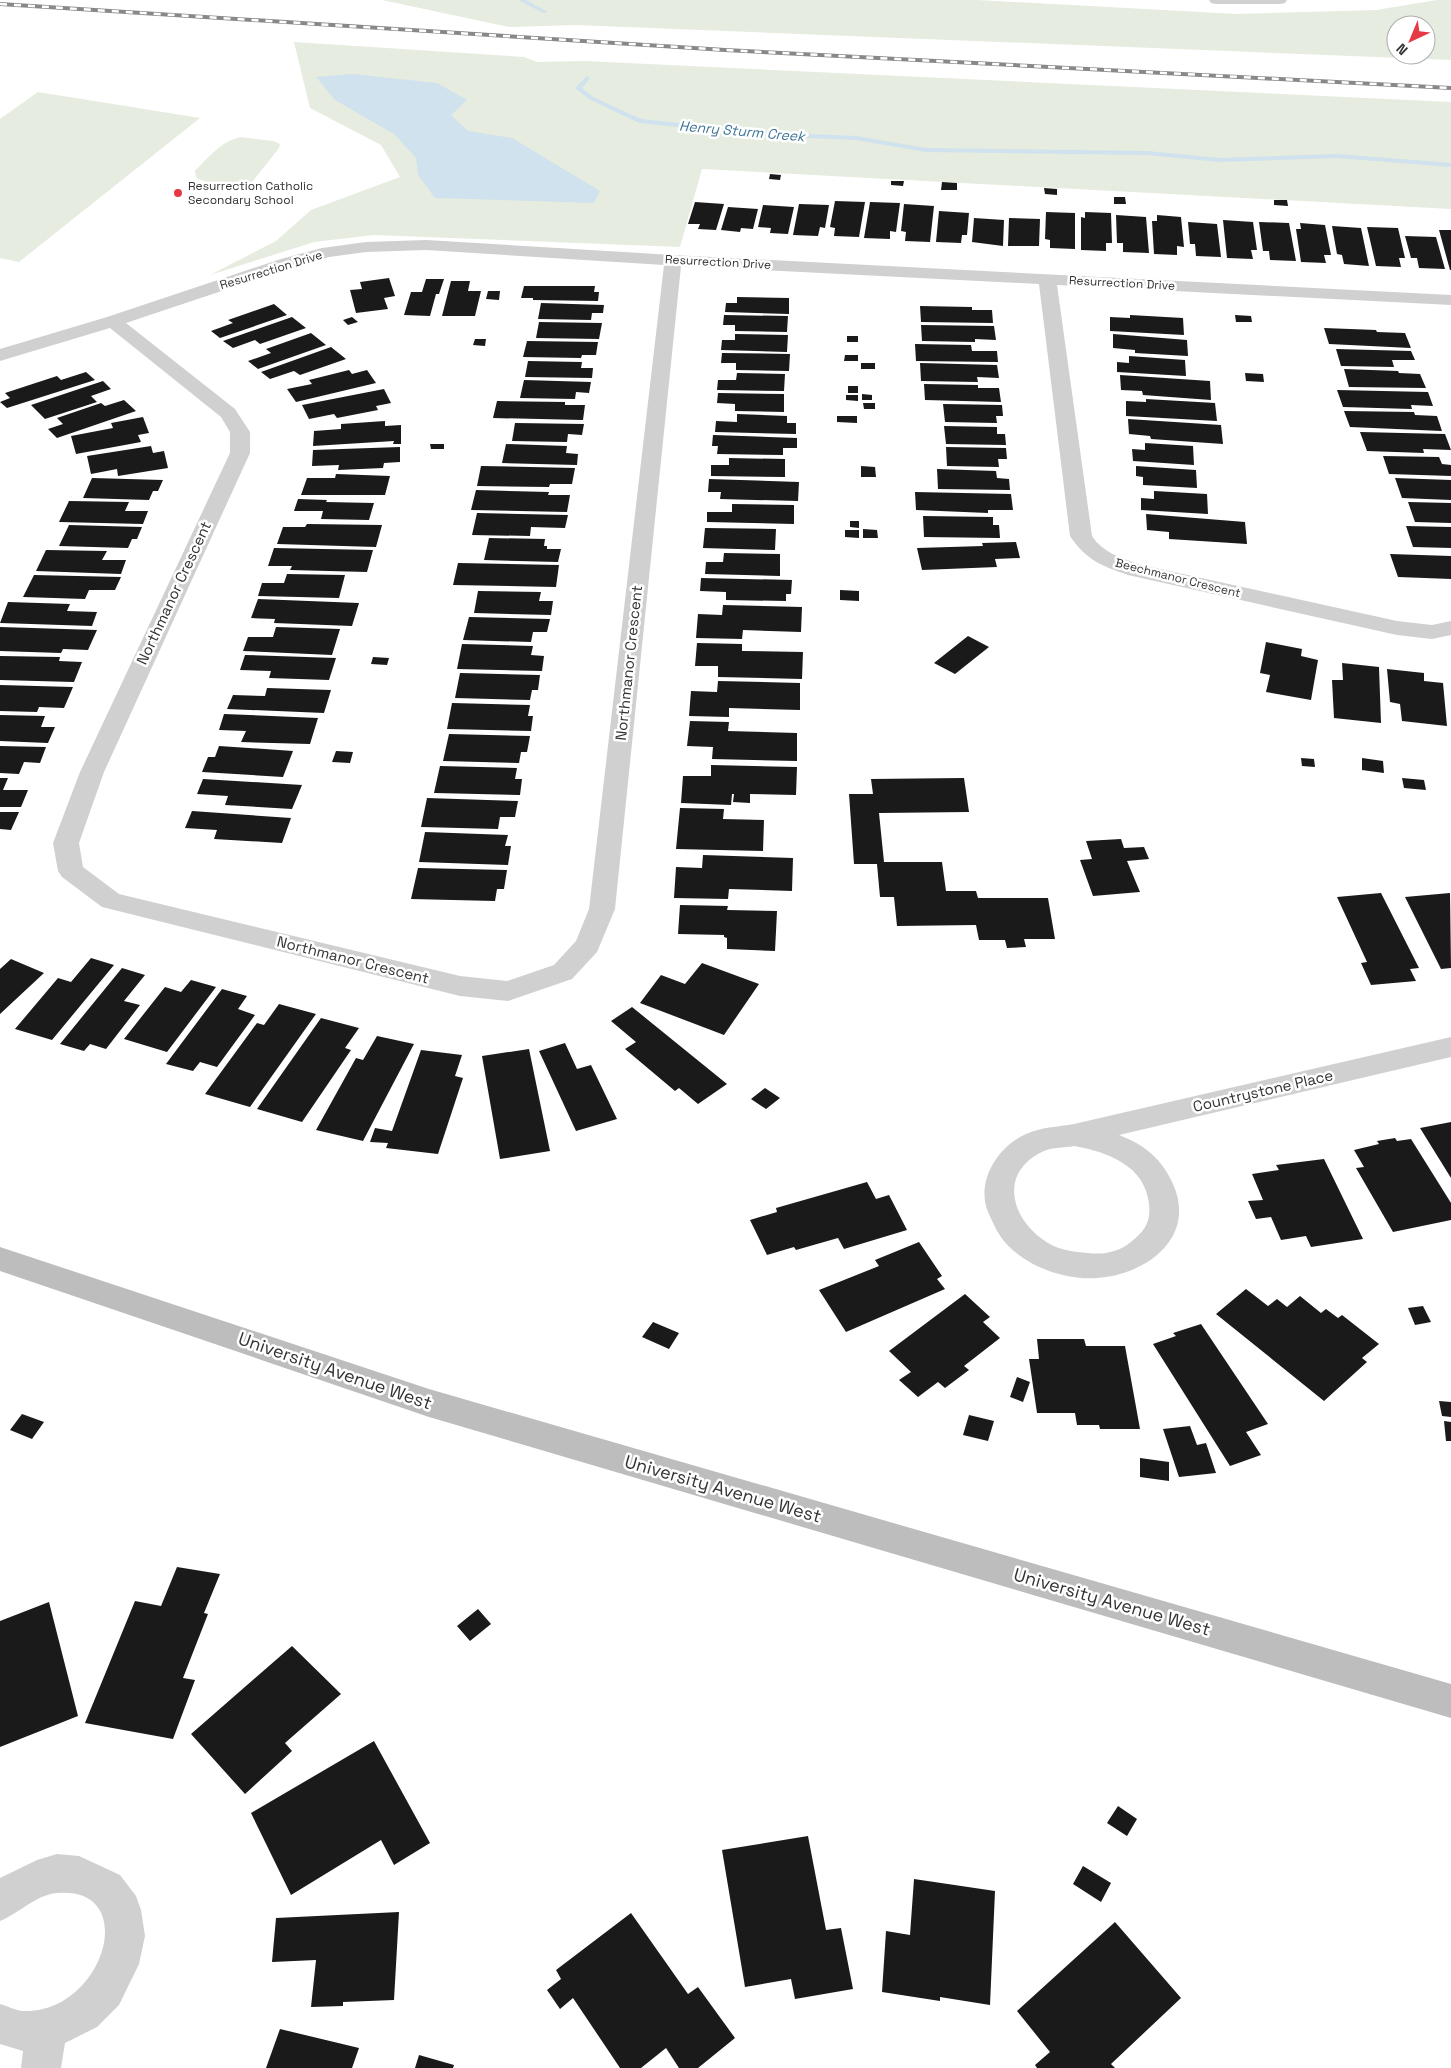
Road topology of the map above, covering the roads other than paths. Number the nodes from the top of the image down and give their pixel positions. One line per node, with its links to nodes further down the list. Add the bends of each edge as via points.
1 (1216, 0): 2 (street)
2 (1280, 0)
3 (673, 260): 4 (street, Resurrection Drive); 6 (street, Resurrection Drive, via 426,245 366,247 328,252 287,263); 6 (street, Northmanor Crescent, via 602,909 588,945 563,972 508,991 460,986 111,901 71,871 66,842 92,772 240,453 240,432 228,413)
4 (1047, 279): 5 (street, Resurrection Drive); 8 (street, Beechmanor Crescent, via 1080,536 1087,548 1136,570 1388,626 1432,632)
5 (1449, 304)
6 (113, 321): 7 (street, Resurrection Drive)
7 (0, 355)
8 (1451, 628)
9 (1451, 1046): 10 (street, Countrystone Place)
10 (1074, 1135): 10 (street, Countrystone Place, via 1040,1141 1018,1152 1002,1171 998,1193 1005,1221 1022,1241 1037,1252 1065,1264 1101,1266 1129,1260 1141,1253 1162,1229 1165,1207 1156,1177 1138,1158 1103,1140)
11 (0, 1259): 12 (main road, University Avenue West, via 430,1403)
12 (1451, 1701)
13 (0, 1902): 15 (street, via 20,1886 46,1875 69,1872 91,1878 109,1890 121,1908 126,1932 123,1956 112,1981 95,2003 73,2020)
14 (0, 2024): 15 (street, via 20,2031)
15 (47, 2030): 16 (street)
16 (41, 2068)

